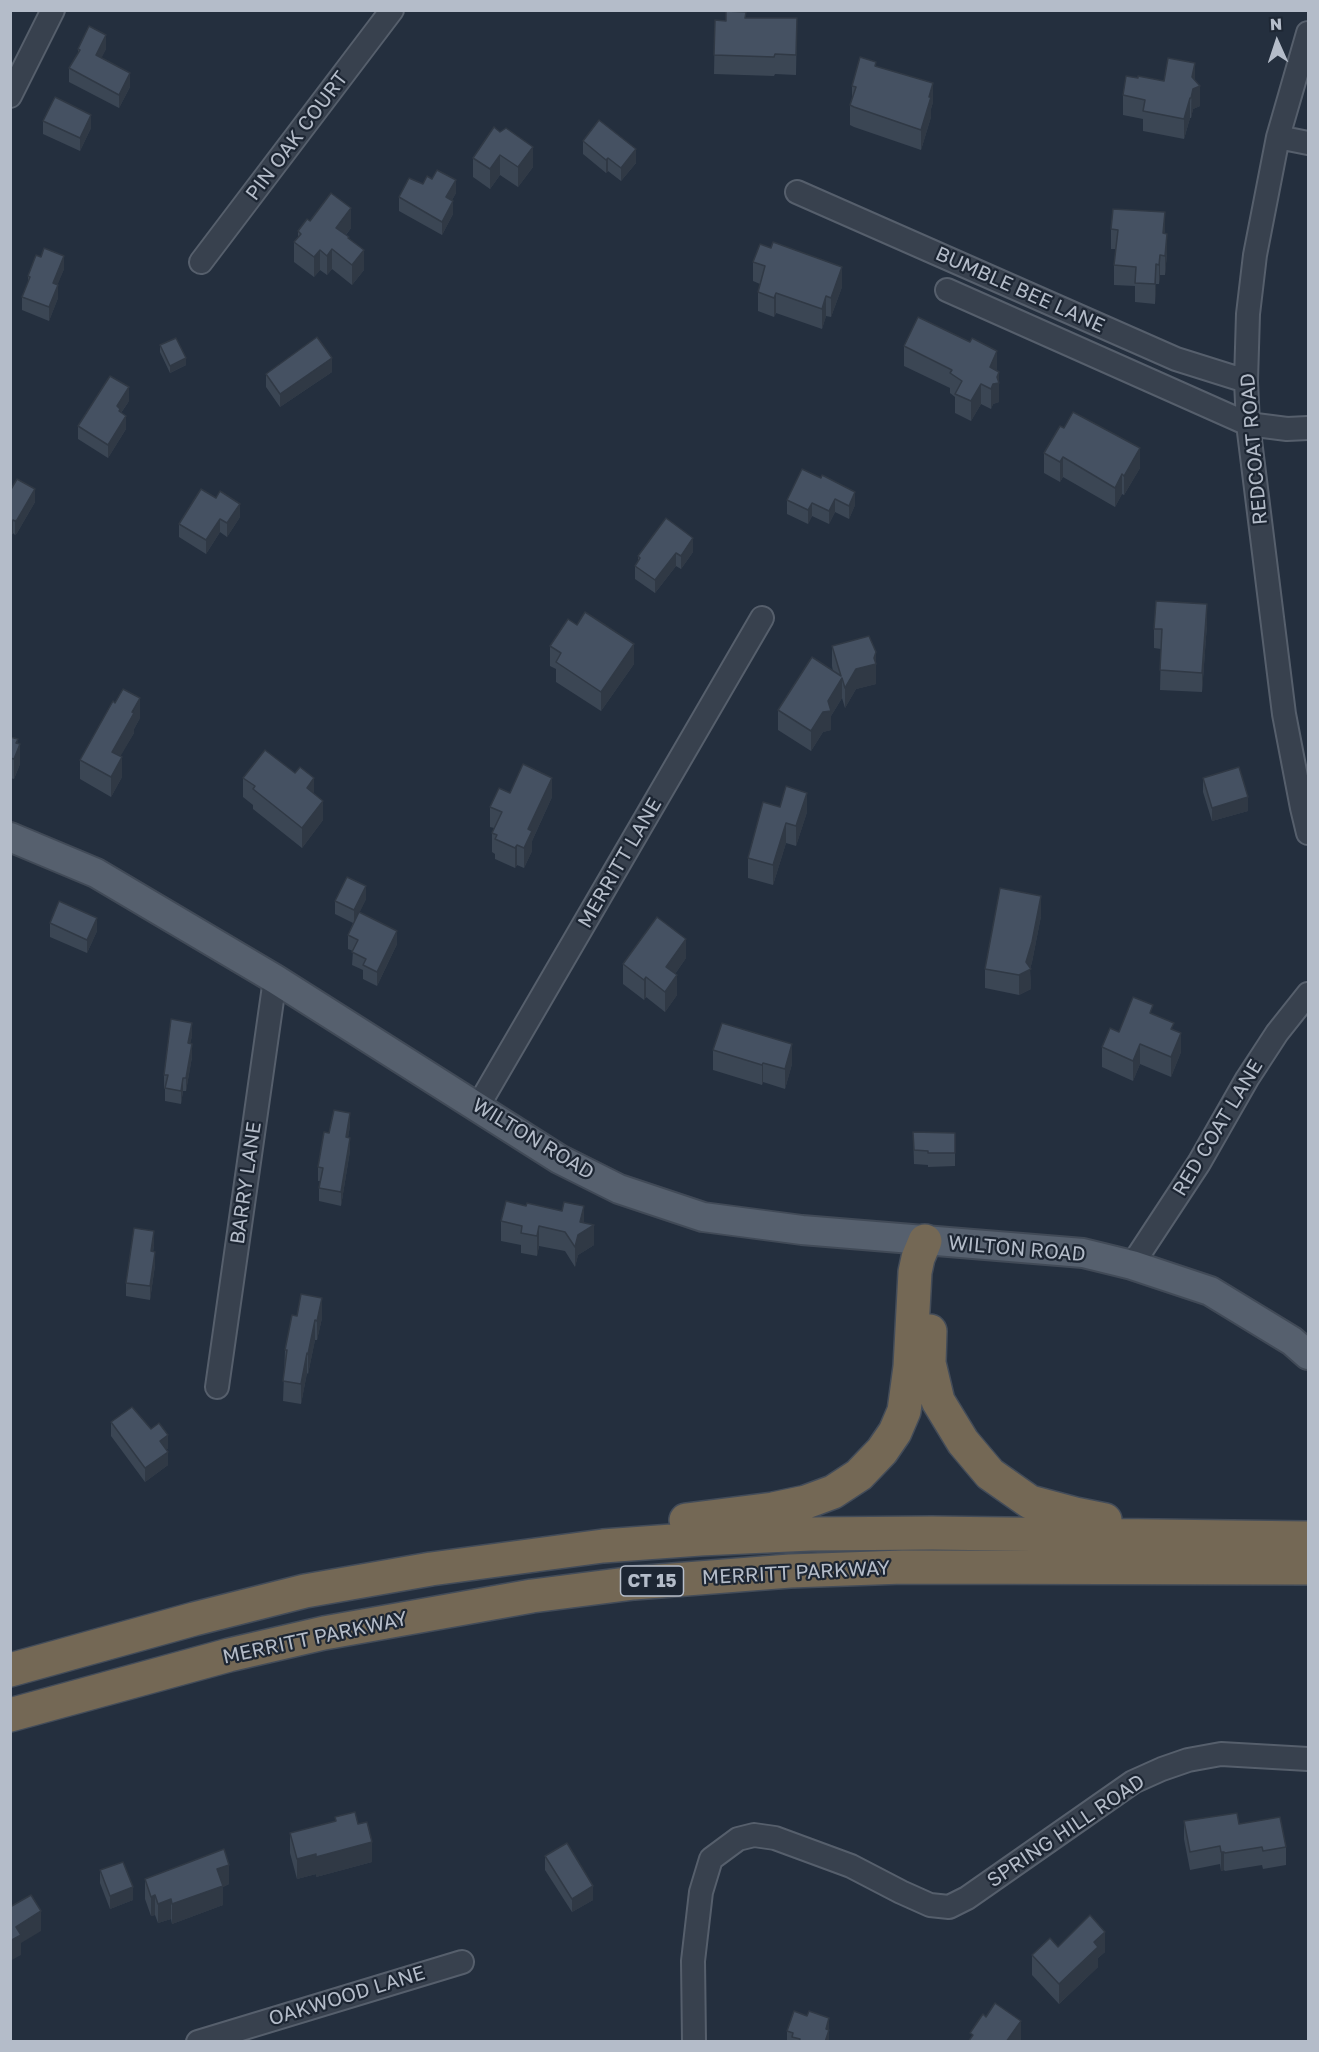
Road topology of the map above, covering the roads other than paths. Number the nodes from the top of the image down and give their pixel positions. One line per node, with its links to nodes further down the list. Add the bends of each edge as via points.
1 (53, 10): 4 (street)
2 (392, 10): 8 (street, PIN OAK COURT)
3 (1308, 33): 5 (street, REDCOAT ROAD)
4 (10, 96)
5 (1278, 137): 6 (street); 10 (street, REDCOAT ROAD, via 1255,255)
6 (1308, 143)
7 (797, 192): 10 (street, BUMBLE BEE LANE, via 1176,359)
8 (201, 262)
9 (947, 290): 11 (street)
10 (1246, 381): 11 (street, REDCOAT ROAD)
11 (1248, 424): 12 (street); 14 (street, REDCOAT ROAD, via 1284,714)
12 (1308, 428)
13 (762, 618): 18 (street, MERRITT LANE)
14 (1308, 832)
15 (12, 841): 16 (main road, WILTON ROAD, via 96,873)
16 (275, 979): 18 (main road, WILTON ROAD); 22 (street, BARRY LANE)
17 (1308, 994): 20 (street, RED COAT LANE, via 1247,1079 1199,1163)
18 (477, 1108): 19 (main road, WILTON ROAD, via 559,1160 619,1189 703,1217)
19 (925, 1240): 20 (main road, WILTON ROAD, via 1083,1253); 23 (highway, via 933,1274 929,1363 939,1401 963,1442 990,1474 1030,1502 1075,1514 1130,1524); 25 (highway, via 915,1272 904,1411 882,1451 859,1475 833,1492 772,1509 582,1532 472,1551)
20 (1132, 1265): 21 (main road, WILTON ROAD, via 1210,1291)
21 (1308, 1355)
22 (217, 1387)
23 (1302, 1538): 25 (highway, MERRITT PARKWAY / CT 15, via 932,1533 700,1539 517,1556)
24 (1308, 1568): 27 (highway, MERRITT PARKWAY / CT 15, via 903,1567 634,1583 532,1596 324,1634 229,1655)
25 (305, 1591): 26 (highway, MERRITT PARKWAY / CT 15)
26 (10, 1670)
27 (10, 1715)
28 (1308, 1759): 31 (street, SPRING HILL ROAD, via 1221,1754 1162,1769 1133,1782 949,1907 930,1905 851,1866 775,1838 754,1835 738,1839 711,1859 701,1892 693,1961)
29 (462, 1962): 30 (street, OAKWOOD LANE)
30 (198, 2042)
31 (694, 2042)

